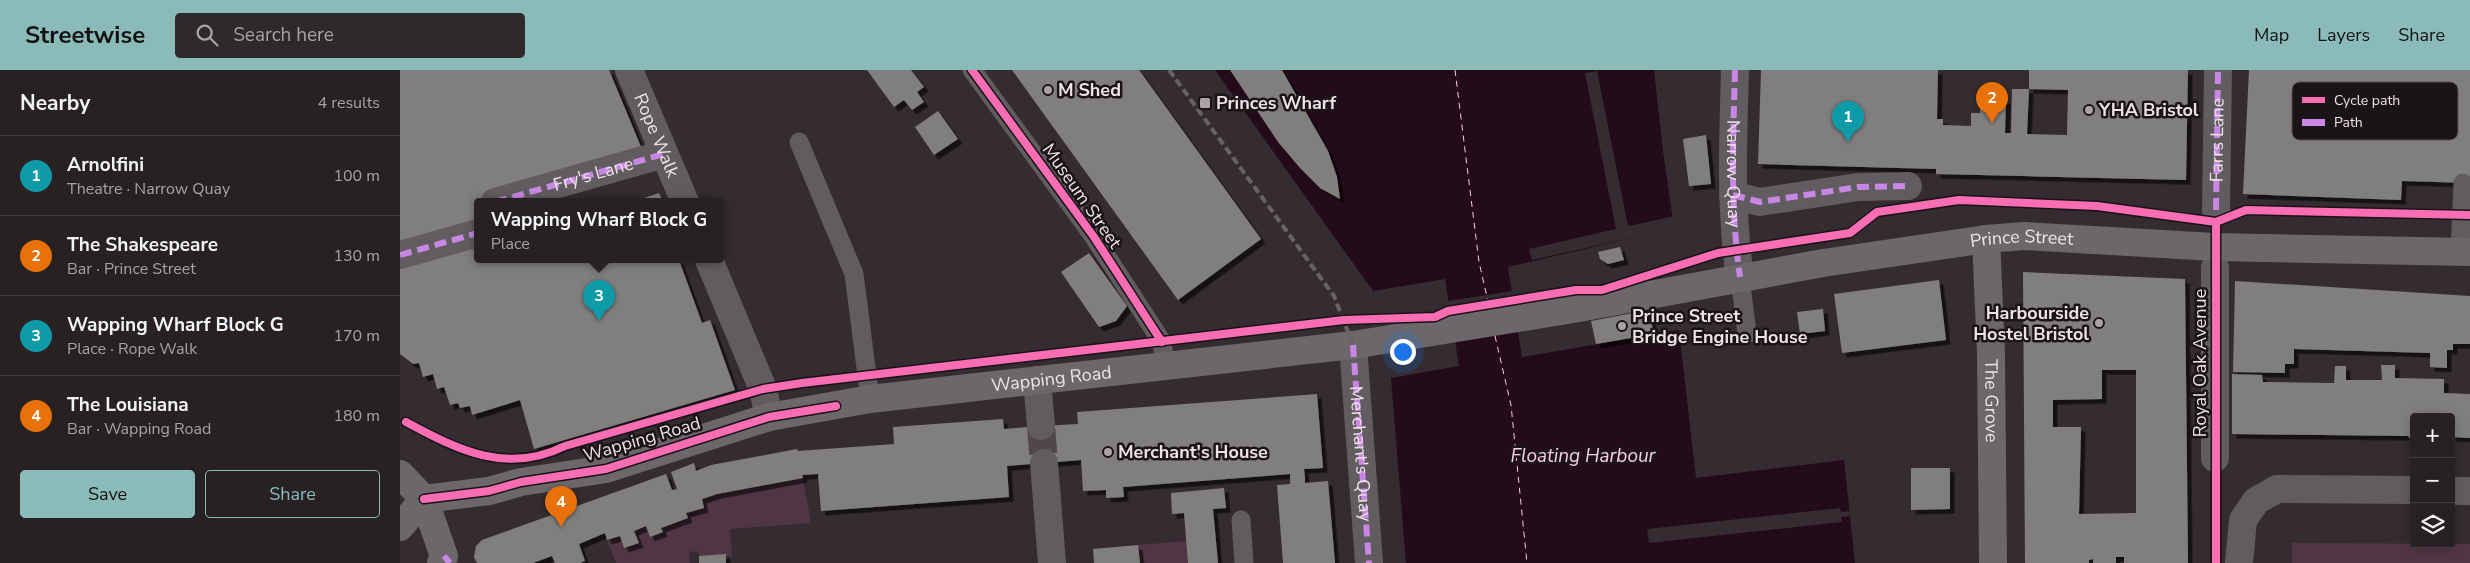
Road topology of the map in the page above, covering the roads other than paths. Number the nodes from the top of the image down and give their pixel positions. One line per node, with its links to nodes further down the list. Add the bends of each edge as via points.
1 (629, 70): 6 (street, Rope Walk)
2 (972, 70): 23 (lane, Museum Street, via 1094,237 1162,342)
3 (1735, 70): 9 (street, Narrow Quay)
4 (2218, 70): 12 (street, Farrs Lane)
5 (799, 142): 25 (lane, via 854,274)
6 (664, 154): 10 (street, Fry's Lane); 11 (street, Rope Walk)
7 (2463, 183): 15 (lane)
8 (1908, 186): 9 (street, via 1858,187 1760,202)
9 (1733, 195): 19 (street, Narrow Quay)
10 (510, 198)
11 (682, 198)
12 (2216, 210)
13 (474, 234): 16 (street)
14 (1986, 239): 15 (street, Prince Street, via 2024,236 2215,247); 19 (street, Prince Street); 41 (street, The Grove)
15 (2465, 252)
16 (400, 255)
17 (710, 263): 26 (street, via 762,389)
18 (2215, 268): 28 (street, Royal Oak Avenue)
19 (1740, 277): 20 (street, Prince Street); 21 (lane)
20 (1450, 330): 22 (street, Wapping Road)
21 (1746, 334)
22 (1353, 345): 23 (street, Wapping Road); 40 (street, Merchant's Quay)
23 (1165, 366): 24 (street, Wapping Road)
24 (1037, 380): 25 (street, Wapping Road); 27 (street)
25 (870, 399): 26 (street, Wapping Road)
26 (769, 417): 34 (street, Wapping Road, via 606,468)
27 (1041, 426)
28 (2216, 458)
29 (1044, 463): 38 (street)
30 (400, 474): 34 (street)
31 (2410, 490): 42 (street, via 2277,489 2256,501 2243,520)
32 (2455, 491): 33 (street)
33 (2470, 491)
34 (424, 500): 36 (street); 37 (street)
35 (1241, 520): 39 (lane)
36 (400, 527)
37 (445, 561)
38 (1052, 563)
39 (1244, 563)
40 (1369, 563)
41 (1993, 563)
42 (2239, 563)

